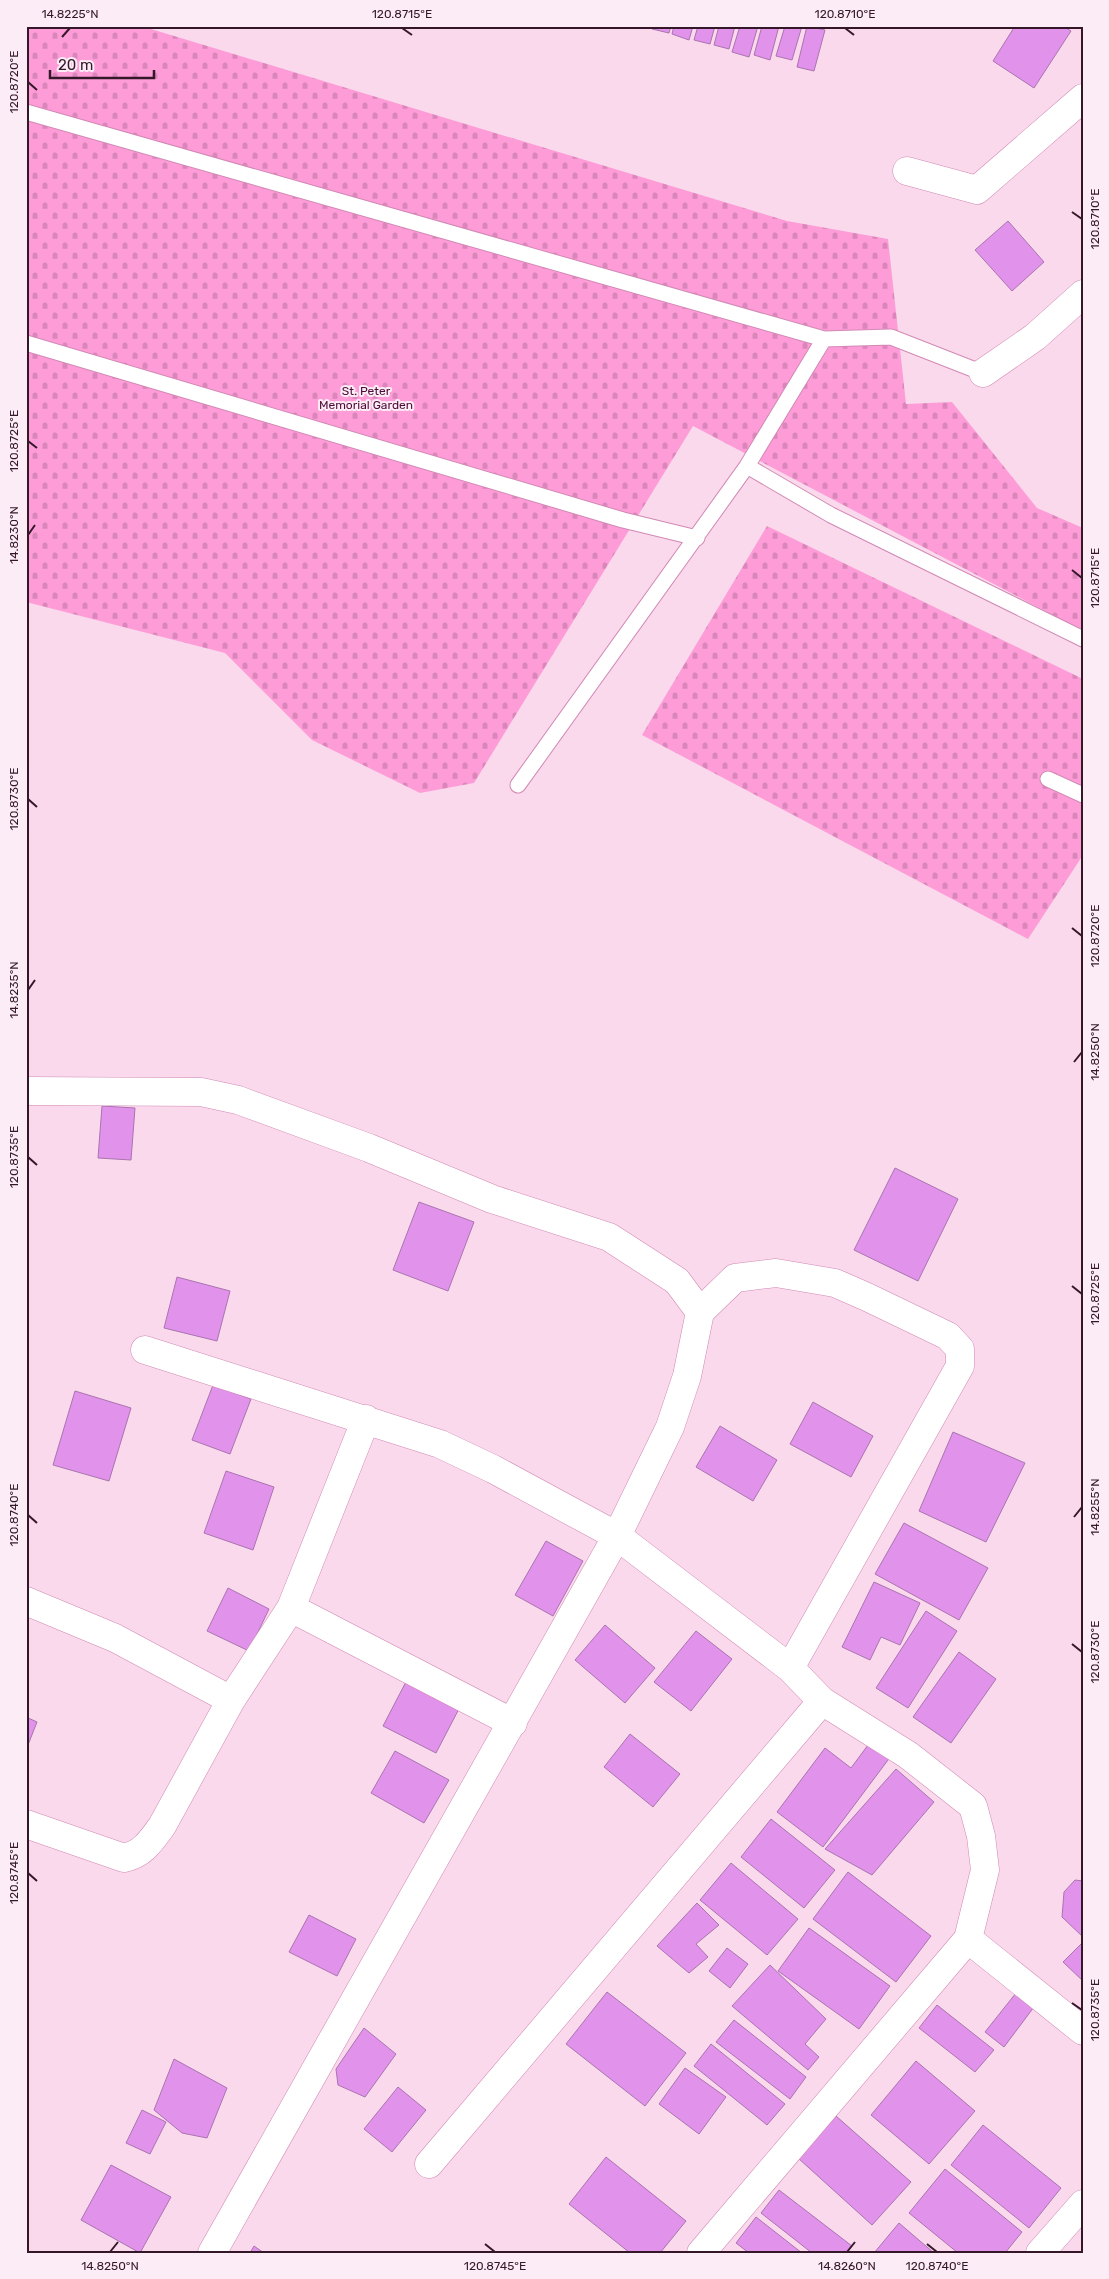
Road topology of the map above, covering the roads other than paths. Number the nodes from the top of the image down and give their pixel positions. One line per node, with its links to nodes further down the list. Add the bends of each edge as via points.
1 (1083, 98): 3 (street, via 977,190)
2 (26, 112): 5 (lane)
3 (907, 171)
4 (1083, 294): 7 (street, via 1035,337)
5 (824, 339): 7 (lane, via 890,337); 8 (lane)
6 (26, 343): 9 (lane, via 623,520)
7 (983, 373)
8 (747, 466): 9 (lane); 10 (lane, via 831,516)
9 (697, 538): 12 (lane)
10 (1083, 639)
11 (1048, 779): 13 (lane)
12 (518, 785)
13 (1083, 795)
14 (26, 1091): 15 (street, via 201,1092 238,1100 369,1148 492,1199 609,1237 677,1281)
15 (700, 1312): 18 (street, via 687,1376 670,1427); 21 (street, via 735,1278 776,1273 835,1283 948,1336 960,1349 960,1366)
16 (145, 1350): 17 (street)
17 (366, 1419): 18 (street, via 440,1444); 20 (street)
18 (617, 1536): 21 (street); 24 (street)
19 (26, 1601): 22 (street, via 115,1638)
20 (292, 1608): 22 (street); 24 (street)
21 (790, 1668): 23 (street)
22 (231, 1700): 25 (street, via 162,1826 135,1856 116,1856)
23 (822, 1701): 26 (street, via 908,1755 973,1806 985,1870); 28 (street)
24 (513, 1723): 30 (street)
25 (26, 1824)
26 (968, 1939): 27 (street); 31 (street)
27 (1083, 2031)
28 (429, 2164)
29 (1083, 2204): 32 (street)
30 (212, 2253)
31 (701, 2253)
32 (1040, 2253)

